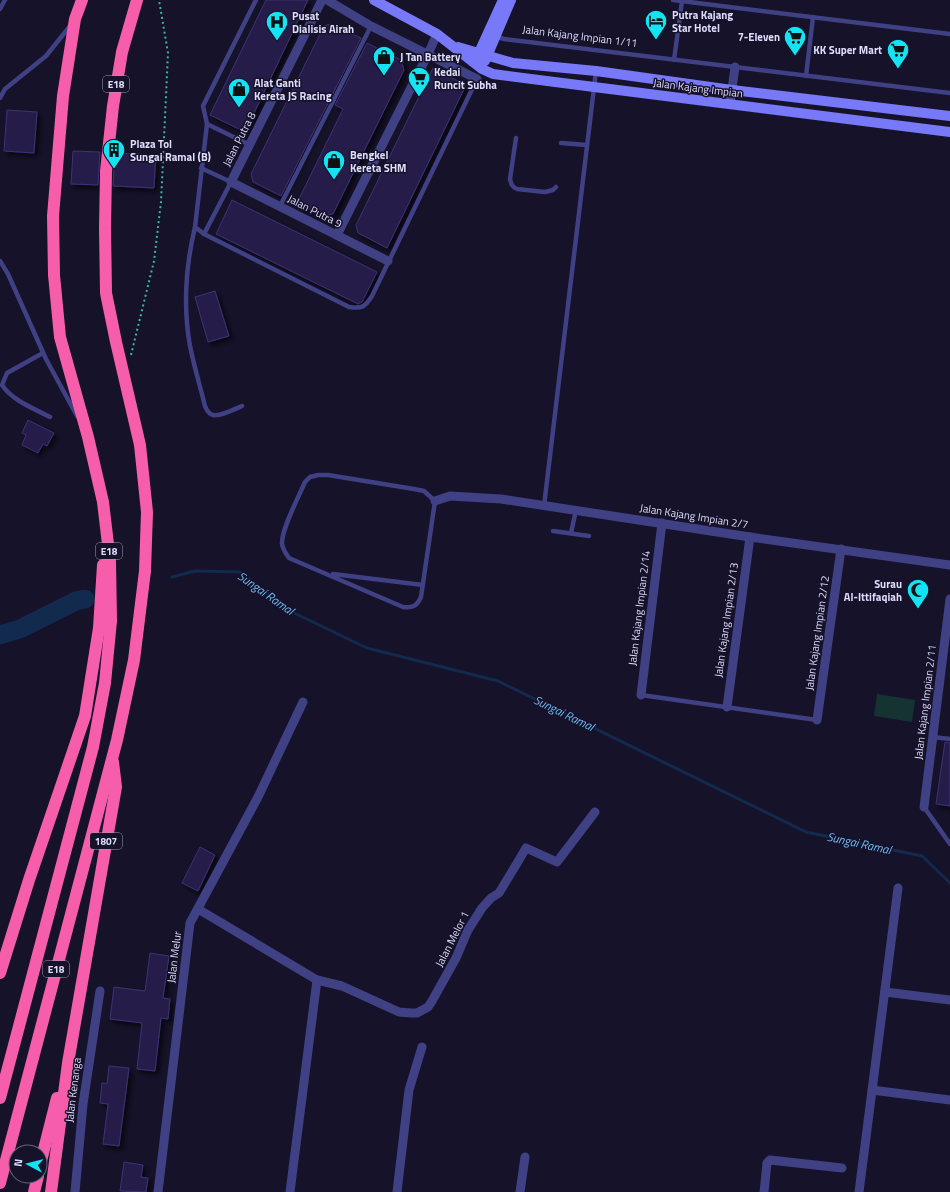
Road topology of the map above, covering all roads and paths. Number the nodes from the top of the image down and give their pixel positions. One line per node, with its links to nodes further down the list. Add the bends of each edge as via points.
1 (5, 0): 13 (lane)
2 (82, 0): 15 (highway, E18)
3 (138, 0): 75 (highway, E18, via 122,52 113,106 106,171 105,228 106,292 140,445 147,512 145,571 134,660)
4 (159, 0): 51 (path, via 168,53 161,202 154,261)
5 (256, 0): 35 (lane, via 203,106)
6 (322, 0): 39 (street, Jalan Putra 8)
7 (327, 0): 16 (street)
8 (374, 0): 17 (street, Jalan Kajang Impian)
9 (503, 0): 22 (street)
10 (511, 0): 19 (street)
11 (673, 0): 12 (lane)
12 (682, 1): 14 (lane); 23 (lane)
13 (0, 9)
14 (813, 17): 18 (lane); 27 (lane)
15 (75, 19): 32 (lane, via 46,56 5,89); 54 (highway, E18, via 62,96 53,216 54,275 60,338)
16 (371, 26): 21 (street); 44 (lane)
17 (437, 34): 20 (street, Jalan Kajang Impian); 21 (street)
18 (950, 34)
19 (495, 36): 22 (street); 23 (lane, Jalan Kajang Impian 1/11)
20 (452, 46): 22 (street, Jalan Kajang Impian); 24 (street, Jalan Kajang Impian)
21 (428, 54): 28 (street); 47 (street)
22 (483, 54): 24 (street); 26 (street, Jalan Kajang Impian, via 513,63)
23 (674, 60): 25 (lane, Jalan Kajang Impian 1/11)
24 (478, 66): 29 (street, Jalan Kajang Impian, via 493,74)
25 (735, 67): 27 (lane, Jalan Kajang Impian 1/11); 30 (street)
26 (596, 71): 29 (lane); 30 (street, Jalan Kajang Impian)
27 (806, 76): 31 (lane, Jalan Kajang Impian 1/11)
28 (477, 79): 49 (lane)
29 (594, 87): 33 (street, Jalan Kajang Impian); 40 (lane)
30 (732, 90): 33 (street); 34 (street, Jalan Kajang Impian)
31 (950, 93)
32 (0, 98)
33 (730, 104): 36 (street, Jalan Kajang Impian)
34 (950, 116)
35 (208, 124): 39 (lane); 41 (lane)
36 (950, 132)
37 (516, 138): 43 (lane, via 511,184 517,188 545,192)
38 (561, 143): 40 (lane)
39 (250, 145): 42 (street, Jalan Putra 8)
40 (587, 145): 57 (lane)
41 (201, 168): 42 (lane); 45 (lane)
42 (231, 182): 44 (street, Jalan Putra 9); 46 (lane)
43 (556, 187)
44 (280, 206): 47 (street, Jalan Putra 9)
45 (195, 227): 46 (lane); 52 (lane, via 189,250 187,317 190,346 205,406 208,413 214,415)
46 (204, 234): 49 (lane, via 349,307 363,307 368,303)
47 (337, 235): 49 (street, Jalan Putra 9)
48 (0, 261): 50 (lane)
49 (388, 261)
50 (43, 353): 53 (lane, via 7,373 2,385 7,393); 54 (lane)
51 (130, 357)
52 (242, 406)
53 (50, 417)
54 (88, 437): 56 (highway, E18)
55 (435, 501): 57 (street, Jalan Kajang Impian 2/7, via 450,496); 66 (lane, via 424,491 414,489 328,475 310,477 305,482 283,532 282,544 289,558); 67 (lane)
56 (103, 502): 82 (highway, via 99,628 85,716); 90 (highway, E18, via 110,561 111,621 105,683 93,747)
57 (544, 506): 58 (street, Jalan Kajang Impian 2/7)
58 (576, 510): 59 (street, Jalan Kajang Impian 2/7); 61 (lane)
59 (662, 524): 63 (street, Jalan Kajang Impian 2/7); 69 (street, Jalan Kajang Impian 2/14)
60 (553, 531): 61 (lane)
61 (572, 533): 62 (lane)
62 (589, 536)
63 (750, 537): 64 (street, Jalan Kajang Impian 2/7); 71 (street, Jalan Kajang Impian 2/13)
64 (841, 549): 65 (street, Jalan Kajang Impian 2/7); 72 (street, Jalan Kajang Impian 2/12)
65 (950, 565)
66 (327, 574): 67 (lane); 67 (lane, via 402,607 415,606 419,602)
67 (423, 585)
68 (950, 599): 73 (street, Jalan Kajang Impian 2/11)
69 (640, 695): 71 (lane)
70 (303, 702): 80 (street, Jalan Melur, via 258,797)
71 (727, 707): 72 (lane)
72 (817, 720)
73 (933, 737): 74 (lane); 76 (street, Jalan Kajang Impian 2/11)
74 (950, 739)
75 (112, 755): 81 (highway, 1807, via 116,787); 95 (highway, E18)
76 (924, 807): 78 (lane)
77 (595, 812): 83 (street, Jalan Melor 1, via 557,862 526,848 499,893 482,908 468,930 456,958 428,1007 417,1013 399,1012 342,986)
78 (950, 844)
79 (898, 888): 85 (street)
80 (198, 909): 83 (street, Jalan Melor 1); 98 (street, Jalan Melur, via 190,923)
81 (90, 927): 88 (highway, E18)
82 (0, 973)
83 (318, 980): 99 (street)
84 (100, 991): 97 (street, Jalan Kenanga, via 83,1104)
85 (884, 992): 86 (street); 89 (street)
86 (950, 1000)
87 (422, 1047): 100 (street, via 409,1090)
88 (68, 1063): 92 (highway); 96 (highway, E18)
89 (872, 1090): 91 (street); 103 (street)
90 (0, 1098)
91 (950, 1100)
92 (45, 1144)
93 (524, 1157): 101 (street)
94 (842, 1168): 102 (street, via 770,1160 767,1163)
95 (0, 1183)
96 (51, 1192)
97 (75, 1192)
98 (158, 1192)
99 (290, 1192)
100 (397, 1192)
101 (520, 1192)
102 (764, 1192)
103 (859, 1192)

